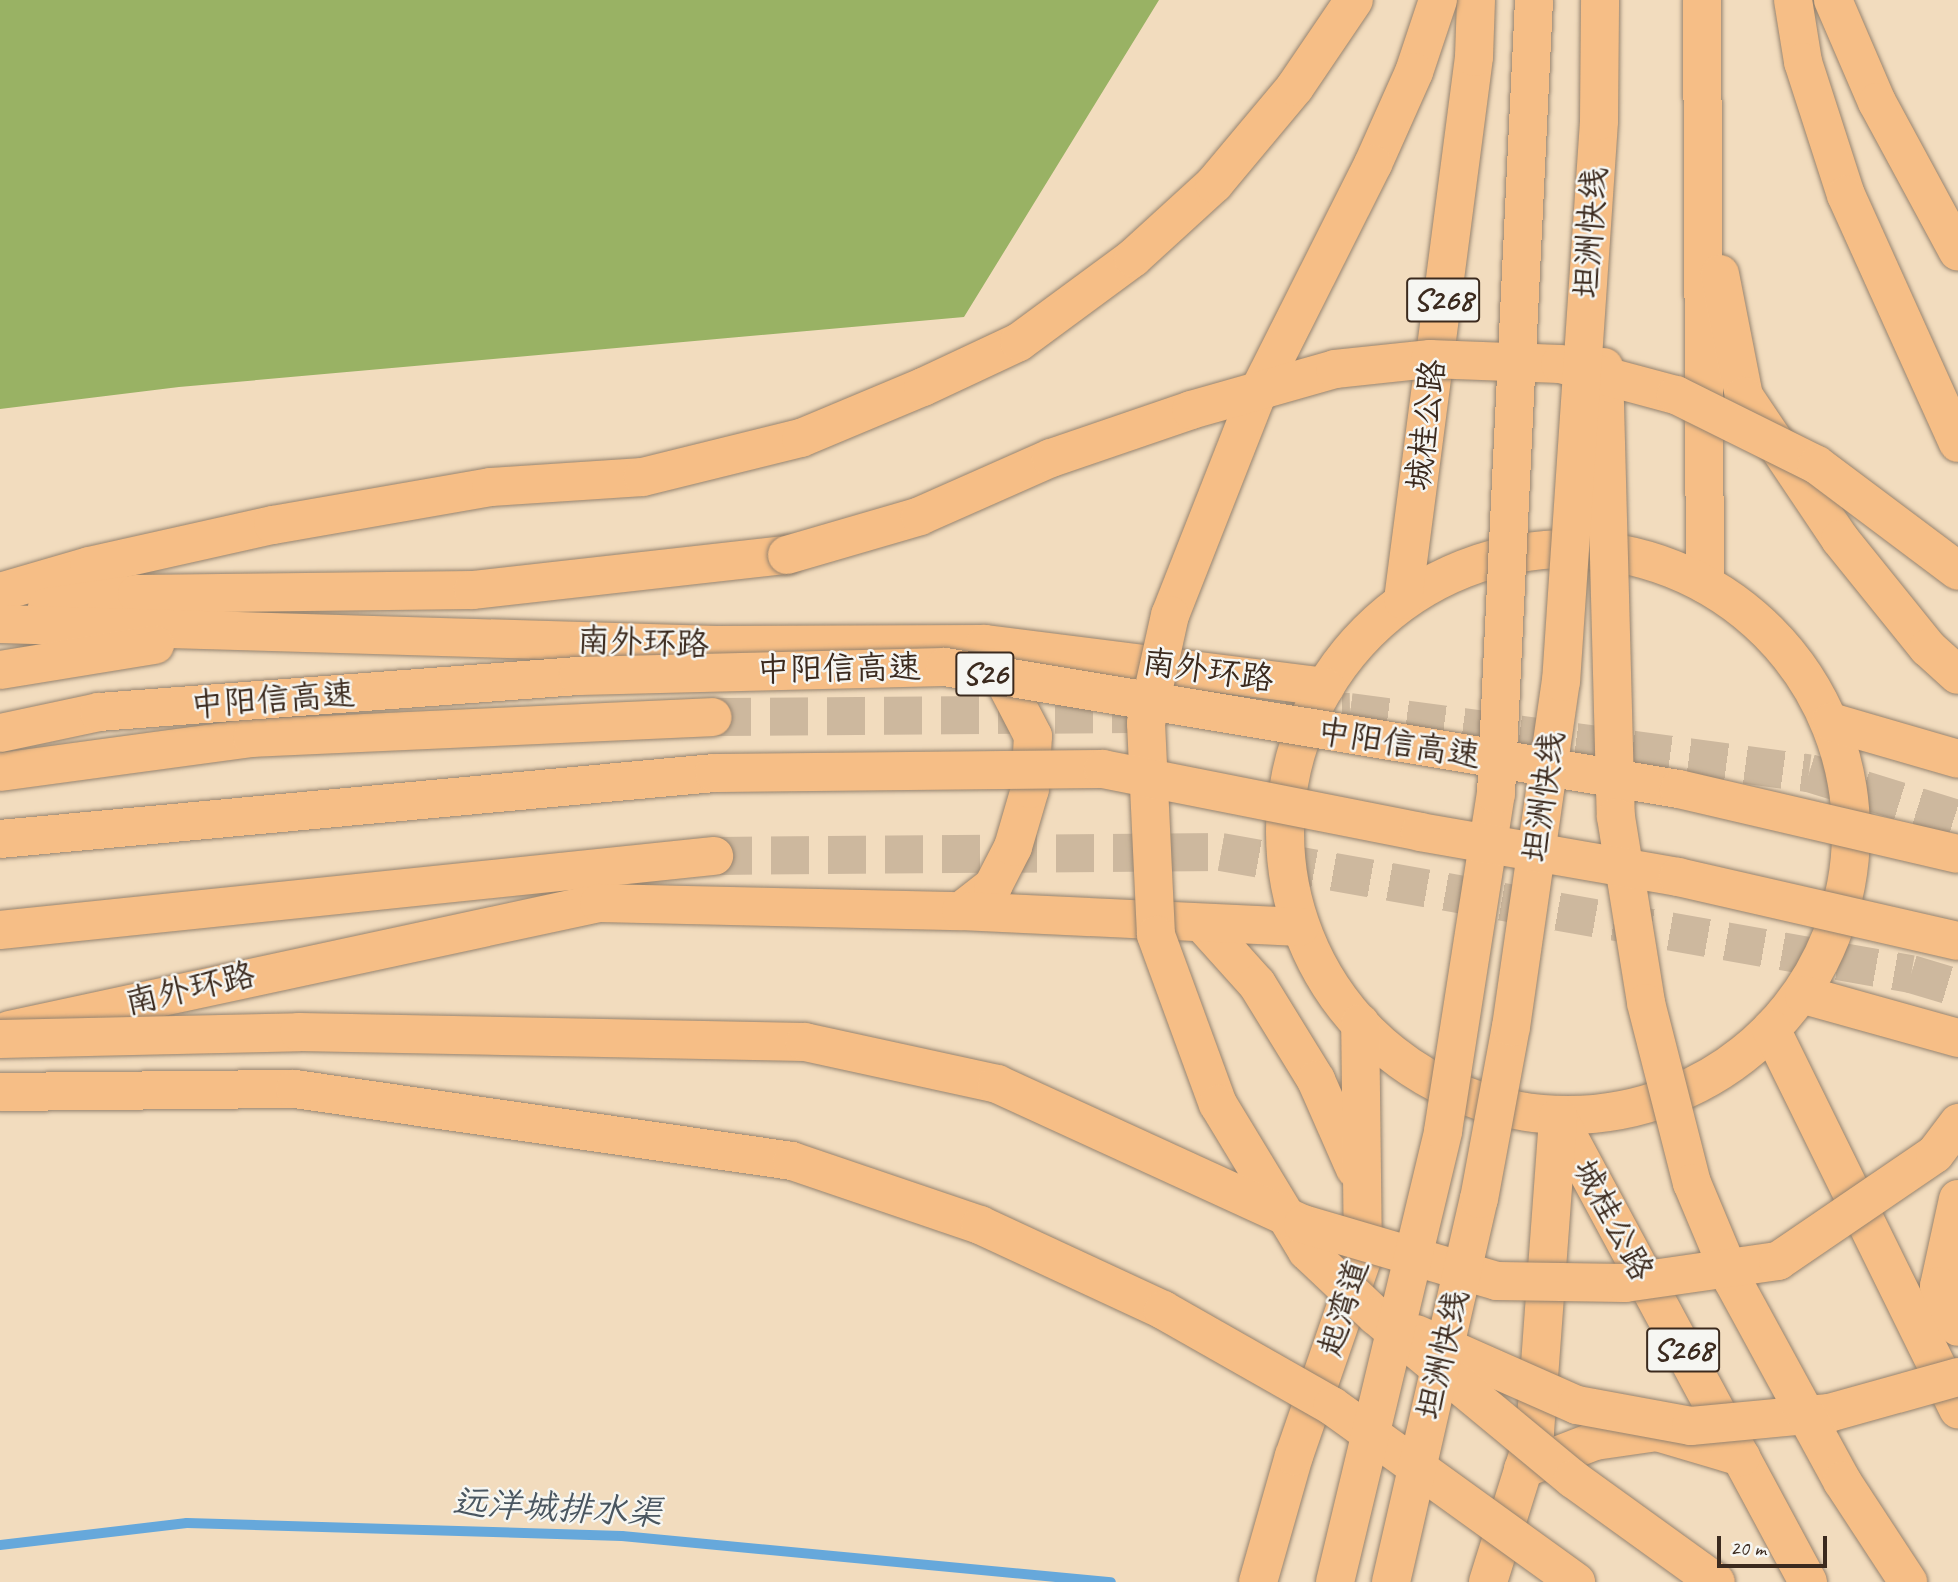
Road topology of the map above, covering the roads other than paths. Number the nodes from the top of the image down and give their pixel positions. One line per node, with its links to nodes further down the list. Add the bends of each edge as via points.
1 (1354, 0): 15 (main road, via 1295,88 1214,184 1133,258 1019,342 923,387 801,438 643,477 491,487 287,523 89,566)
2 (1438, 0): 48 (main road, bridge, via 1414,72 1378,153 1256,397 1214,495 1170,615 1146,723 1156,936 1218,1104 1307,1251)
3 (1476, 0): 16 (main road, 城桂公路 / S268, via 1475,57)
4 (1534, 0): 55 (main road, 坦洲快线, bridge, via 1496,794 1443,1131)
5 (1600, 0): 9 (main road, 坦洲快线, bridge)
6 (1702, 0): 10 (main road)
7 (1793, 0): 12 (main road, via 1803,62 1846,195)
8 (1833, 0): 11 (main road, via 1877,102)
9 (1599, 121): 56 (main road, 坦洲快线, bridge, via 1559,696 1511,1027 1486,1159); 61 (main road, bridge, via 1616,817 1646,1003 1692,1183 1733,1281 1842,1481)
10 (1703, 184): 14 (main road); 22 (main road, via 1744,396 1840,539 1928,648)
11 (1958, 252)
12 (1958, 443)
13 (1958, 571): 17 (main road, bridge, via 1817,465 1676,395 1560,364 1430,359 1335,369 1191,410 1051,458 920,516 788,555 473,590 137,594)
14 (1705, 584): 16 (main road, via 1632,552 1541,550 1469,566); 25 (main road, via 1780,643)
15 (0, 592)
16 (1403, 600): 23 (main road, via 1349,650)
17 (0, 614)
18 (0, 624): 19 (main road, 南外环路)
19 (254, 630): 20 (main road, 南外环路, via 716,645); 21 (main road)
20 (985, 644): 23 (main road, 南外环路); 32 (main road, via 1033,736 1030,789 1013,847 993,886)
21 (0, 670)
22 (1958, 675)
23 (1325, 687): 34 (main road, via 1310,712 1287,782 1284,856)
24 (713, 717): 28 (main road, via 252,738)
25 (1831, 722): 27 (main road); 37 (main road, via 1853,815 1844,910)
26 (0, 733): 30 (main road, 中阳信高速 / S26, bridge, via 99,712 579,676 945,667 1679,789)
27 (1958, 759)
28 (0, 772)
29 (0, 839): 36 (main road, bridge, via 714,773 1103,769 1678,877)
30 (1958, 853)
31 (714, 856): 35 (main road)
32 (961, 911): 33 (main road, 南外环路); 40 (main road, 南外环路, via 599,903)
33 (1202, 923): 34 (main road, 南外环路); 46 (main road, via 1257,984 1316,1080)
34 (1300, 927): 38 (main road, via 1334,993)
35 (0, 930)
36 (1958, 942)
37 (1804, 995): 39 (main road); 41 (main road)
38 (1360, 1023): 44 (main road, via 1383,1048 1465,1097); 46 (main road, 起湾道)
39 (1771, 1029): 44 (main road, via 1721,1072 1652,1105); 51 (main road)
40 (0, 1032)
41 (1958, 1038)
42 (0, 1040): 45 (main road, bridge, via 299,1032 805,1042 997,1084 1303,1224 1497,1280 1625,1283 1778,1261 1935,1154)
43 (0, 1092): 58 (main road, bridge, via 295,1089 792,1161 980,1224 1163,1310 1332,1406)
44 (1558, 1117): 52 (main road, 城桂公路 / S268); 53 (main road, via 1535,1432)
45 (1958, 1123)
46 (1362, 1185): 54 (main road, 起湾道, via 1363,1258 1294,1456)
47 (1958, 1199): 49 (main road, via 1939,1286)
48 (1376, 1316): 50 (main road, bridge, via 1577,1405 1691,1426 1829,1413); 59 (main road, bridge, via 1573,1479)
49 (1958, 1326)
50 (1958, 1377)
51 (1958, 1409)
52 (1741, 1457): 53 (main road, via 1657,1432 1595,1441); 60 (main road, 城桂公路 / S268)
53 (1523, 1469): 57 (main road)
54 (1258, 1582)
55 (1335, 1582)
56 (1391, 1582)
57 (1488, 1582)
58 (1576, 1582)
59 (1716, 1582)
60 (1808, 1582)
61 (1908, 1582)

